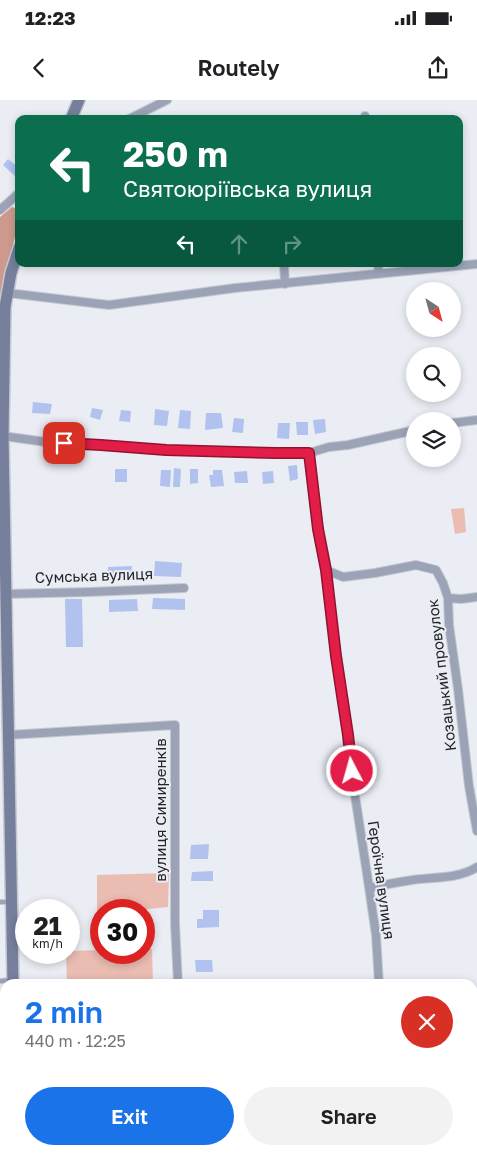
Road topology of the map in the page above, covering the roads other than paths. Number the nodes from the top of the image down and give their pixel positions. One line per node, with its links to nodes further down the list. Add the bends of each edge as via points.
1 (79, 100): 3 (main road)
2 (167, 100): 4 (street)
3 (72, 115)
4 (138, 115)
5 (15, 197): 6 (street)
6 (0, 210)
7 (15, 260): 15 (main road)
8 (477, 264): 9 (street)
9 (463, 265)
10 (284, 267): 14 (street)
11 (378, 267): 13 (street)
12 (448, 267): 13 (street)
13 (379, 274): 14 (street)
14 (285, 284): 15 (street, via 109,305)
15 (8, 293): 19 (main road, via 4,326)
16 (477, 420): 17 (street)
17 (461, 423)
18 (406, 432): 20 (street)
19 (2, 445): 20 (street, via 46,442 166,450); 23 (main road)
20 (309, 453): 21 (street, Героїчна вулиця)
21 (326, 570): 24 (street, Козацький провулок, via 343,577 416,565 436,570); 29 (street, Героїчна вулиця)
22 (184, 588): 23 (street, Сумська вулиця)
23 (6, 594): 26 (main road)
24 (448, 598): 25 (street); 27 (street, Козацький провулок)
25 (477, 598)
26 (8, 735): 30 (main road); 33 (street, вулиця Симиренків, via 175,725)
27 (477, 831)
28 (477, 867): 29 (street, via 469,873)
29 (369, 888): 31 (street, Героїчна вулиця)
30 (5, 902): 32 (main road)
31 (378, 974): 34 (street, Героїчна вулиця); 35 (street)
32 (13, 979)
33 (178, 979)
34 (378, 979)
35 (382, 979)

